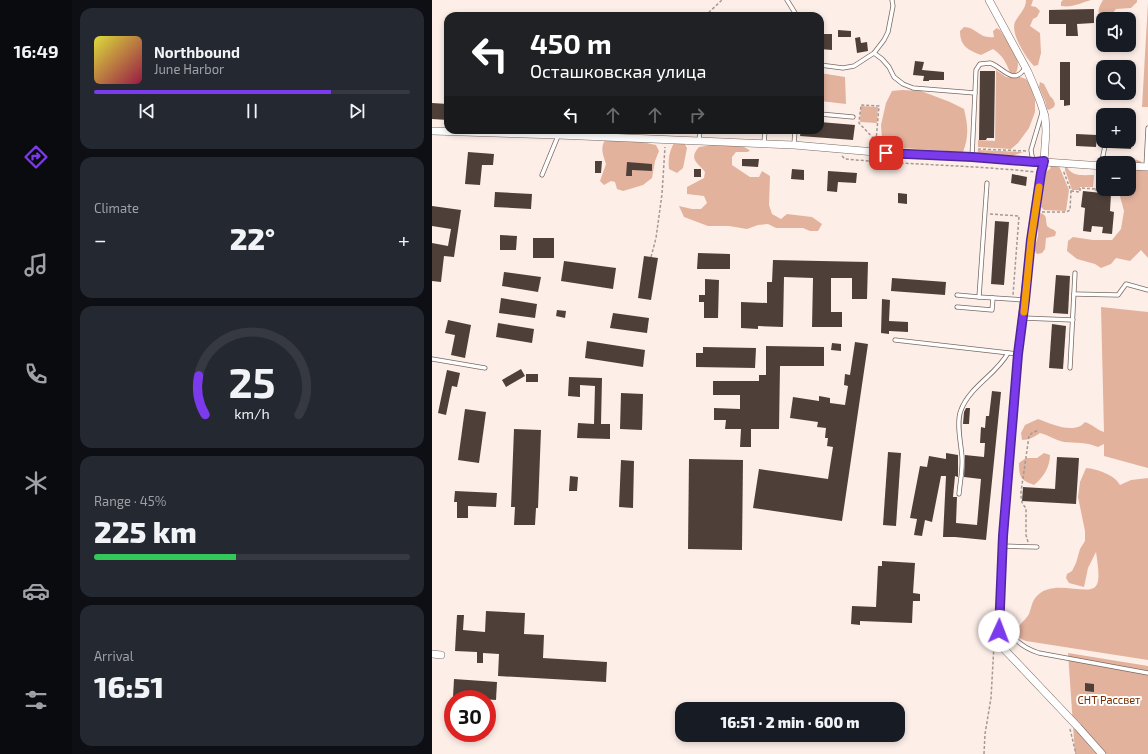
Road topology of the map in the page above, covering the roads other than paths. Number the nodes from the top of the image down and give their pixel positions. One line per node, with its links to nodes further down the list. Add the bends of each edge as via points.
1 (787, 0): 4 (lane)
2 (892, 0): 5 (lane, via 888,32)
3 (990, 0): 7 (street)
4 (794, 12)
5 (874, 53): 6 (lane, via 854,66 843,68); 8 (lane, via 889,67 894,77 913,88)
6 (824, 66)
7 (1025, 68): 8 (lane, via 1013,76 990,63 980,64 976,70); 9 (street)
8 (975, 93): 25 (lane)
9 (1042, 110): 26 (street, via 1046,131); 27 (lane, via 1031,150)
10 (824, 114): 11 (lane)
11 (853, 117)
12 (1148, 128): 30 (lane)
13 (432, 131): 14 (street)
14 (444, 131)
15 (526, 134): 21 (street)
16 (563, 134): 21 (street)
17 (584, 134): 22 (street)
18 (700, 134): 22 (lane)
19 (765, 134): 23 (lane)
20 (795, 134): 24 (lane)
21 (558, 135): 31 (lane)
22 (699, 141): 23 (street)
23 (764, 143): 24 (street)
24 (794, 145): 25 (street)
25 (972, 157): 27 (street)
26 (1044, 161): 27 (street); 28 (street); 39 (street)
27 (1035, 162)
28 (1096, 165)
29 (1136, 166): 30 (street)
30 (1147, 167)
31 (542, 176)
32 (987, 183): 37 (lane)
33 (1076, 273): 35 (lane)
34 (1148, 290): 35 (lane, via 1126,284 1118,295)
35 (1074, 294): 42 (lane)
36 (957, 295): 37 (lane)
37 (979, 296): 38 (lane)
38 (993, 298): 39 (lane); 40 (lane, via 992,310)
39 (1025, 300): 41 (street)
40 (957, 307)
41 (1023, 318): 42 (lane); 45 (street)
42 (1073, 320): 48 (lane)
43 (895, 340): 44 (lane)
44 (1008, 353): 45 (lane); 49 (lane, via 998,367 975,389 960,411 962,458)
45 (1018, 354): 50 (street)
46 (432, 359): 47 (lane)
47 (485, 368)
48 (1070, 368)
49 (959, 494)
50 (1003, 546): 51 (lane); 52 (street)
51 (1037, 547)
52 (999, 610): 55 (lane, via 1013,636 1028,649); 56 (street, via 997,642)
53 (432, 654): 54 (street)
54 (441, 655)
55 (1148, 673)
56 (1102, 754)

